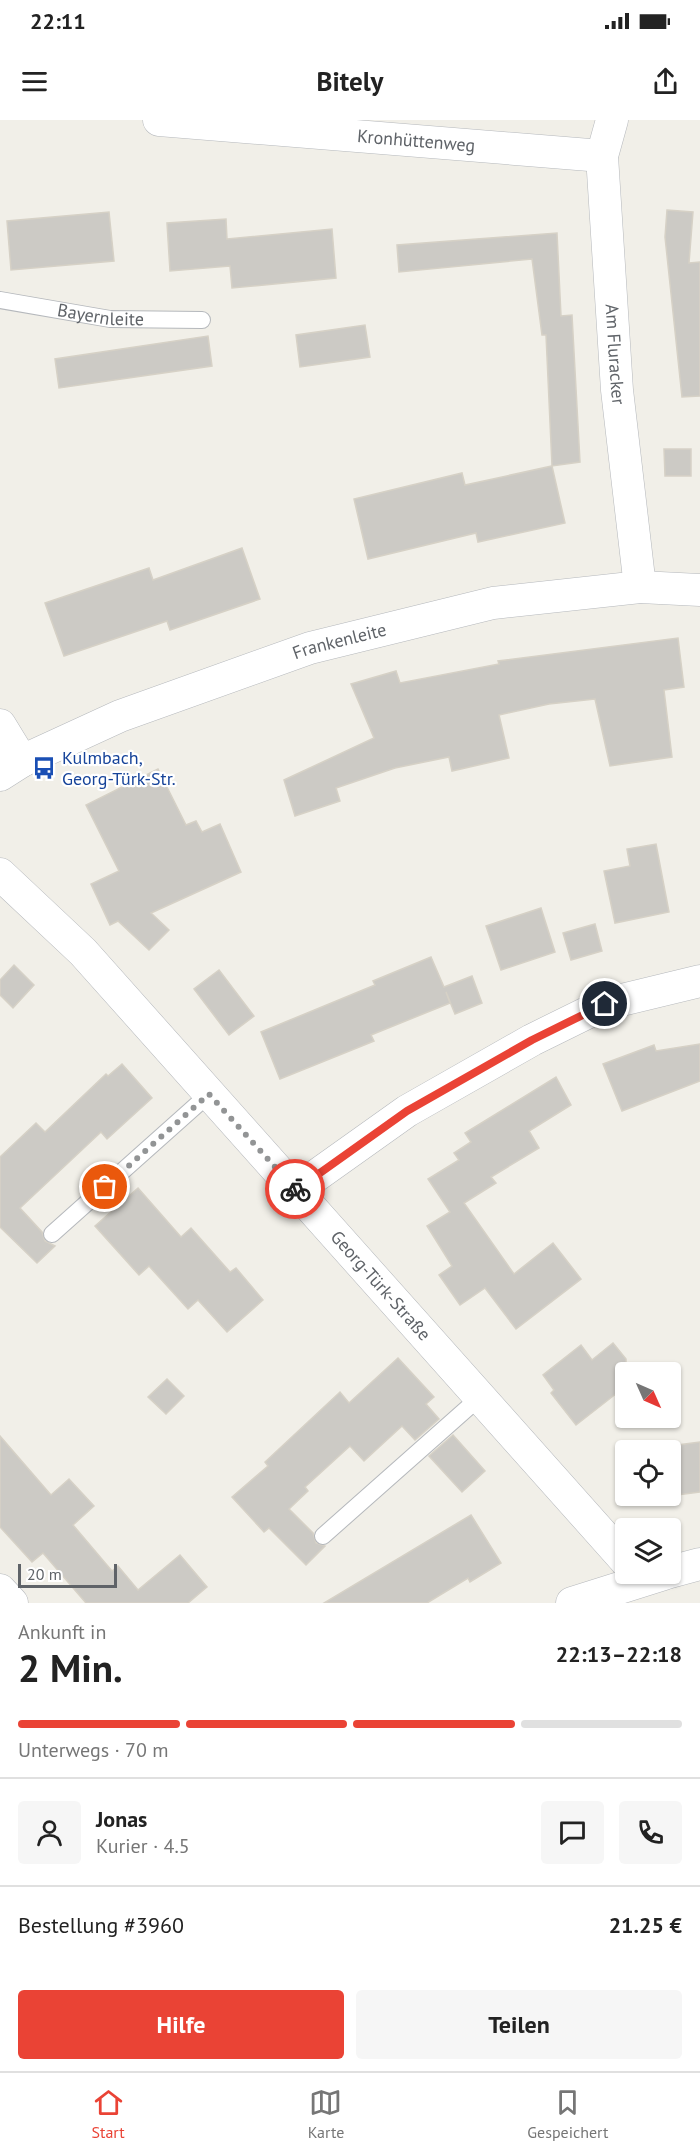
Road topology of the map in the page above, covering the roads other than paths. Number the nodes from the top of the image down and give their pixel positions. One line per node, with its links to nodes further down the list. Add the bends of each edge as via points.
1 (159, 120): 3 (street, Kronhüttenweg)
2 (612, 120): 3 (street, Am Fluracker)
3 (602, 156): 6 (street, Am Fluracker, via 617,390)
4 (0, 300): 5 (lane, Bayernleite, via 110,319)
5 (202, 320)
6 (640, 587): 7 (street, Frankenleite); 9 (street, Frankenleite, via 492,603 310,648 120,716)
7 (700, 590)
8 (0, 724): 9 (street)
9 (11, 768)
10 (0, 874): 12 (street, Georg-Türk-Straße, via 83,952)
11 (700, 981): 13 (street, via 605,1004 532,1040 407,1111)
12 (209, 1094): 13 (street, Georg-Türk-Straße); 14 (lane)
13 (296, 1190): 15 (street, Georg-Türk-Straße)
14 (52, 1234)
15 (480, 1397): 16 (lane); 17 (street, Georg-Türk-Straße)
16 (323, 1536)
17 (615, 1538)
18 (700, 1564): 19 (street)
19 (681, 1567)
20 (618, 1584): 23 (street)
21 (0, 1590): 22 (street)
22 (12, 1603)
23 (572, 1603)

